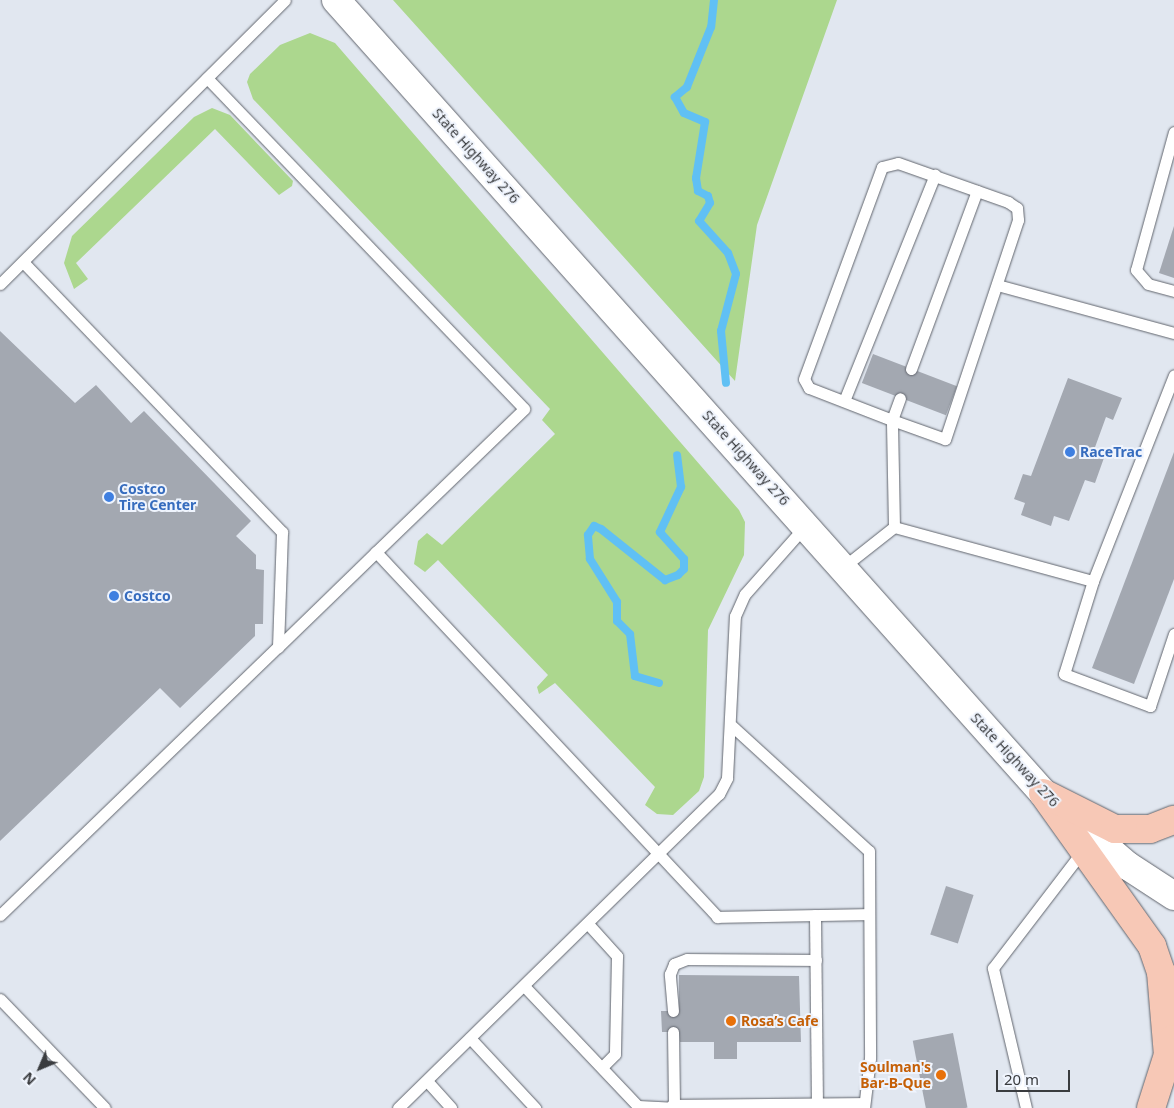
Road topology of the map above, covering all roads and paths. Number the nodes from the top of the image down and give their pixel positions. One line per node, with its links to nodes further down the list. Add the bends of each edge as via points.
1 (286, 0): 3 (lane)
2 (336, 0): 17 (street, State Highway 276)
3 (207, 78): 7 (lane); 19 (lane, via 524,409)
4 (1174, 132): 10 (lane, via 1136,270 1148,284)
5 (935, 176): 6 (lane); 15 (lane); 15 (lane, via 898,162 882,167 804,379 809,388)
6 (977, 191): 9 (lane, via 1017,208 1018,220); 12 (lane)
7 (23, 262): 8 (lane); 23 (lane, via 282,532)
8 (0, 284)
9 (997, 285): 11 (lane); 16 (lane, via 945,439)
10 (1174, 291)
11 (1174, 333)
12 (911, 369)
13 (1174, 375): 21 (lane)
14 (900, 398): 16 (lane)
15 (844, 402): 16 (lane)
16 (892, 420): 18 (lane)
17 (806, 525): 20 (street, State Highway 276); 24 (lane, via 745,594 734,616)
18 (894, 528): 20 (lane); 21 (lane)
19 (376, 552): 23 (lane); 28 (lane)
20 (842, 568): 25 (street, State Highway 276)
21 (1093, 581): 22 (lane, via 1064,674 1150,706)
22 (1174, 634)
23 (278, 647): 31 (lane)
24 (732, 726): 28 (lane, via 727,778 719,794); 30 (lane, via 868,851)
25 (1043, 793): 26 (main road, via 1115,829 1150,829); 27 (main road)
26 (1174, 820)
27 (1088, 845): 29 (street); 40 (main road, via 1153,947 1162,981); 50 (lane, via 992,968)
28 (659, 856): 32 (lane, via 717,917); 33 (lane)
29 (1174, 896)
30 (868, 914): 32 (lane); 45 (lane, via 870,1058)
31 (0, 915)
32 (815, 915): 34 (lane)
33 (589, 924): 35 (lane); 41 (lane, via 617,956 615,1054)
34 (816, 960): 37 (lane, via 687,959 674,964 670,974); 43 (lane)
35 (524, 986): 39 (lane); 41 (lane)
36 (0, 999): 46 (lane)
37 (673, 1011)
38 (673, 1032): 44 (lane)
39 (470, 1038): 42 (lane); 49 (lane)
40 (1171, 1045): 51 (main road)
41 (603, 1066): 44 (lane, via 638,1106)
42 (427, 1081): 47 (lane); 48 (lane)
43 (817, 1104): 44 (lane); 45 (lane)
44 (673, 1106)
45 (864, 1106)
46 (105, 1108)
47 (398, 1108)
48 (451, 1108)
49 (535, 1108)
50 (1026, 1108)
51 (1151, 1108)

